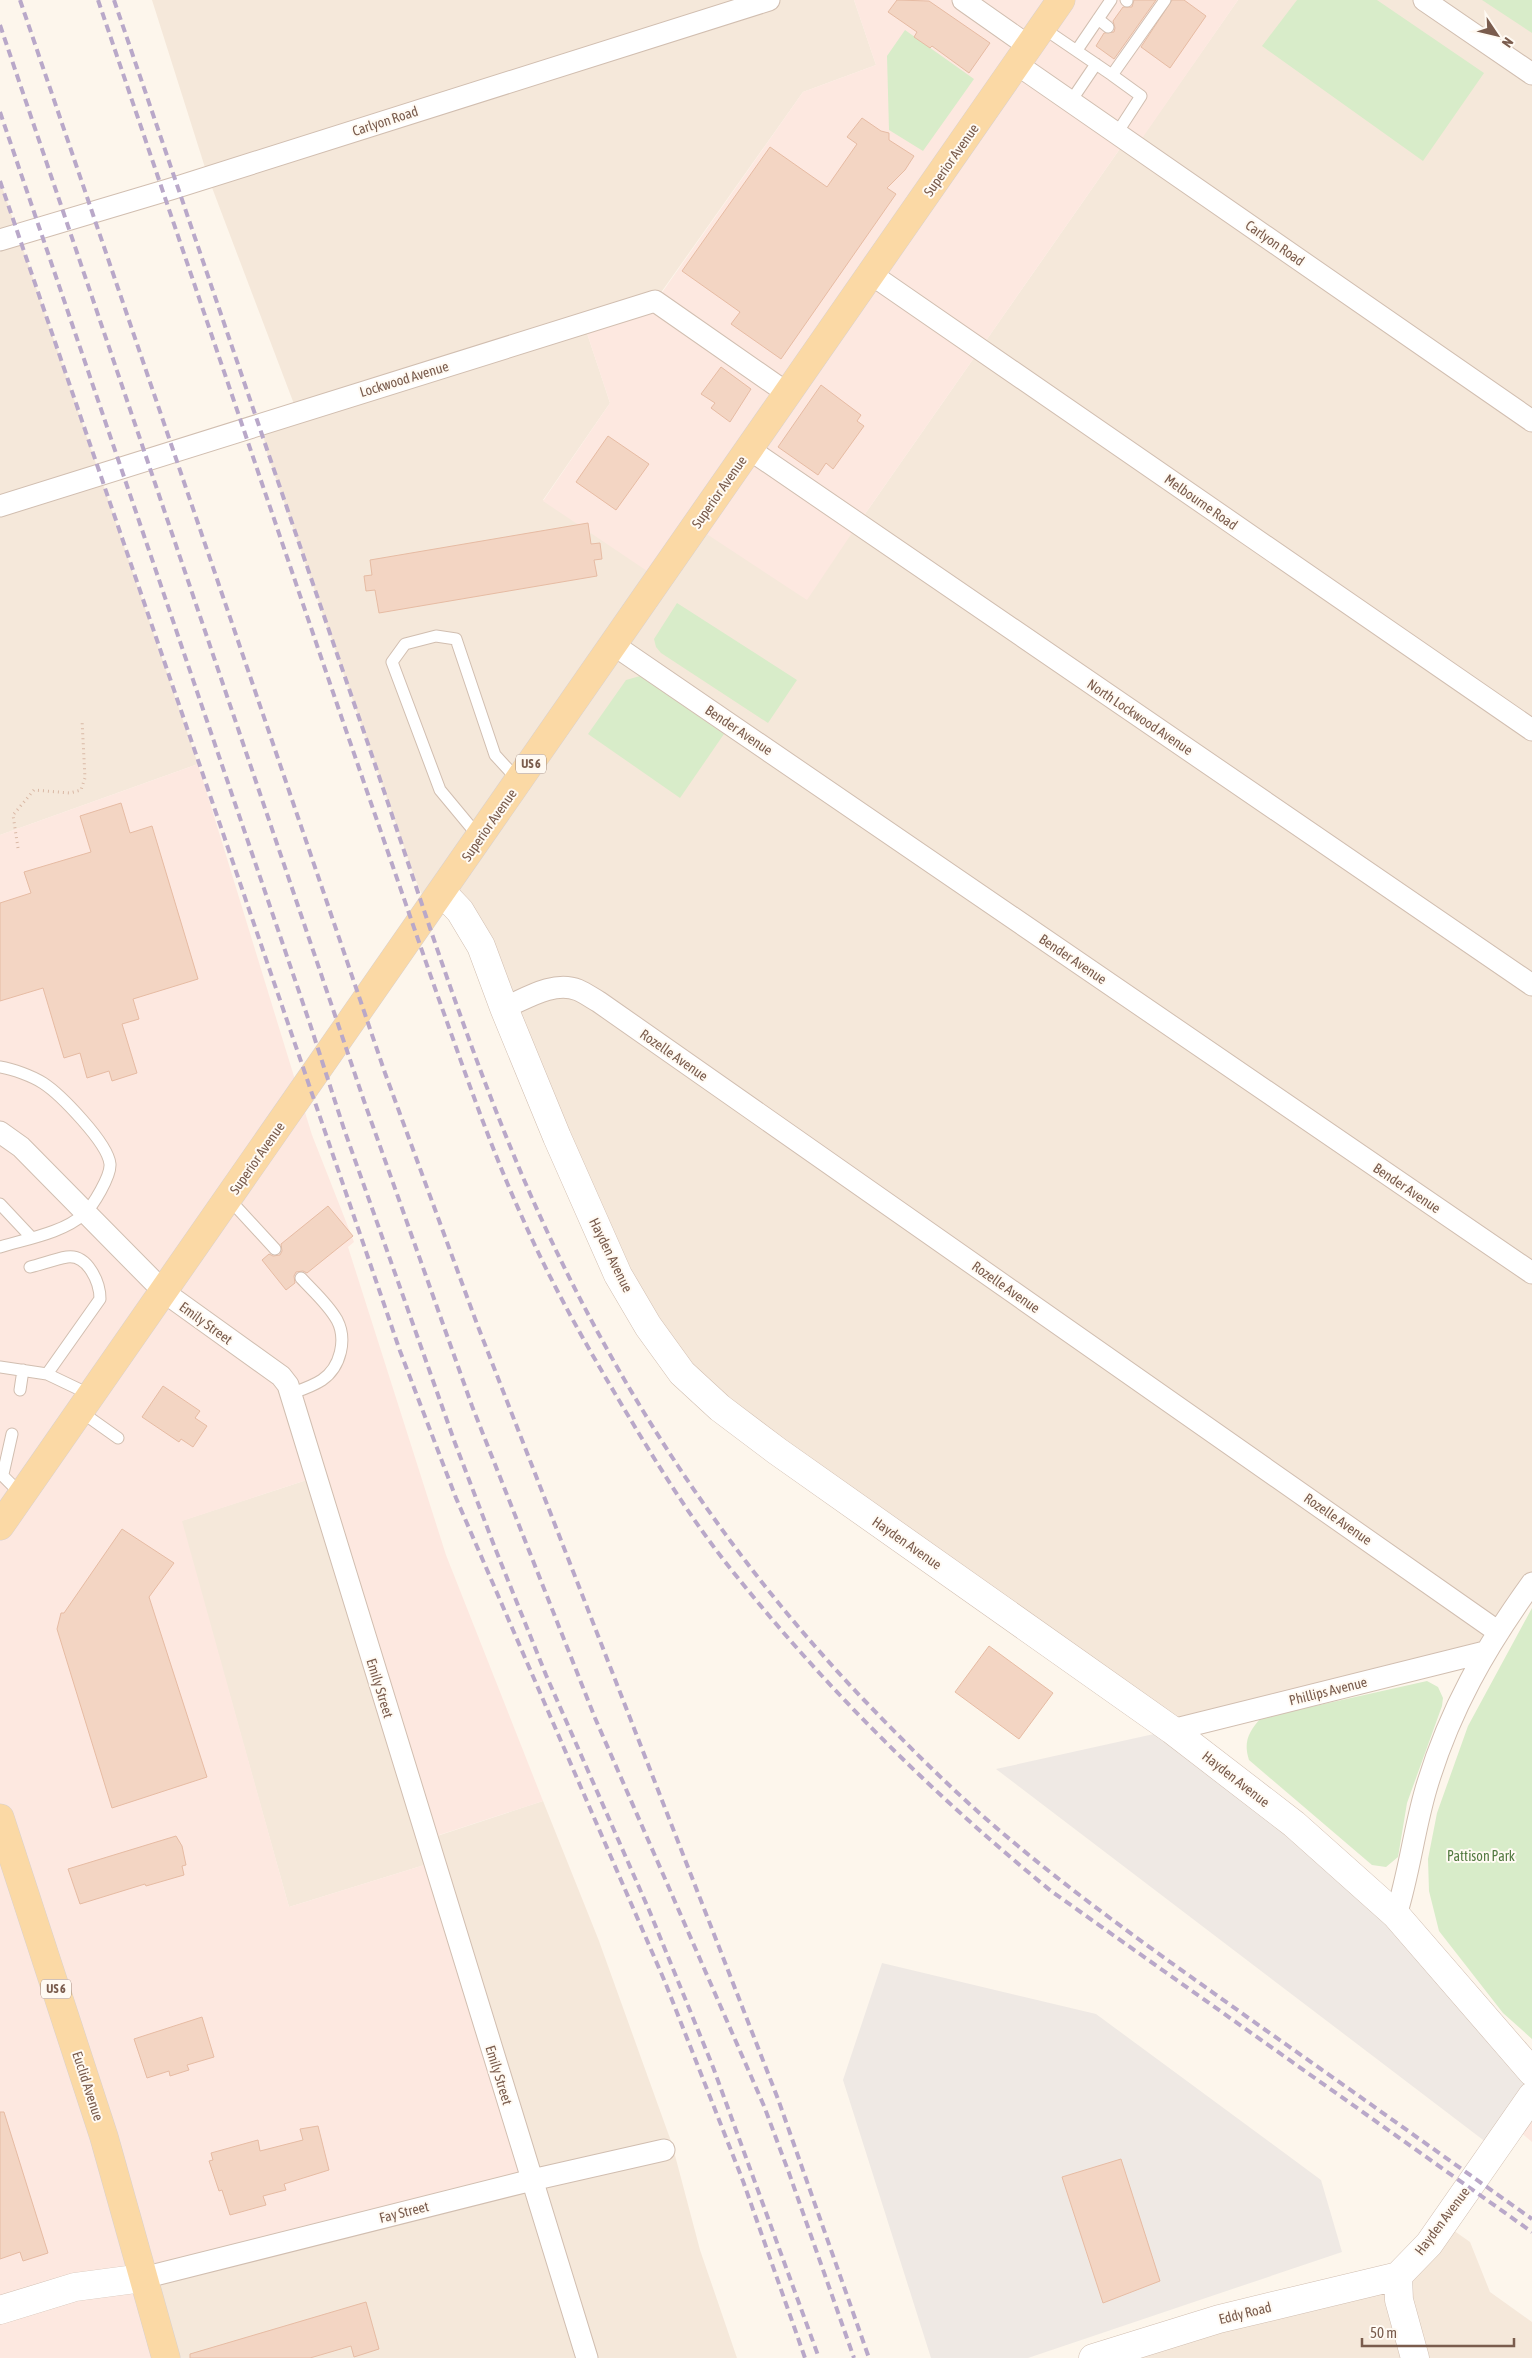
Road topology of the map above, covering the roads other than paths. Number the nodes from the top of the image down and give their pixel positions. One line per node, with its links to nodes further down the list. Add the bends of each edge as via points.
1 (769, 0): 16 (street, Carlyon Road)
2 (963, 0): 9 (street, Carlyon Road)
3 (1061, 0): 9 (main road, Superior Avenue / US 6)
4 (1112, 0): 7 (lane)
5 (1165, 0): 13 (lane, via 1149,16)
6 (1424, 0): 12 (street)
7 (1098, 19): 8 (lane); 10 (lane)
8 (1108, 27)
9 (1030, 46): 10 (lane); 14 (street, Carlyon Road); 17 (main road, Superior Avenue / US 6)
10 (1076, 50): 11 (lane)
11 (1096, 64): 13 (lane); 14 (lane)
12 (1532, 74)
13 (1112, 75): 15 (lane, via 1141,96)
14 (1070, 101): 15 (street, Carlyon Road)
15 (1118, 134): 19 (street, Carlyon Road)
16 (0, 240)
17 (871, 274): 18 (main road, Superior Avenue / US 6); 23 (street, Melbourne Road)
18 (787, 393): 20 (main road, Superior Avenue / US 6); 21 (street, Lockwood Avenue, via 656,301)
19 (1532, 421)
20 (749, 449): 22 (main road, Superior Avenue / US 6); 27 (street, North Lockwood Avenue)
21 (0, 506)
22 (614, 645): 24 (main road, Superior Avenue / US 6); 38 (street, Bender Avenue)
23 (1532, 730)
24 (519, 781): 25 (main road, Superior Avenue / US 6); 25 (lane, via 495,755 456,639 436,636 406,644 392,662 440,790)
25 (480, 838): 26 (main road, Superior Avenue / US 6)
26 (442, 892): 28 (street, Hayden Avenue, via 460,911 476,937); 31 (main road, Superior Avenue / US 6)
27 (1532, 985)
28 (504, 1008): 53 (street, Rozelle Avenue, via 547,990 564,987 578,990 599,1002); 55 (street, Hayden Avenue, via 556,1137 618,1275 648,1326 682,1373 720,1408 777,1451)
29 (0, 1067): 33 (lane, via 42,1083 71,1108 99,1141 110,1163 107,1180)
30 (0, 1132): 33 (street, Emily Street, via 21,1147)
31 (228, 1199): 36 (lane); 40 (main road, Superior Avenue / US 6)
32 (0, 1204): 34 (lane)
33 (85, 1214): 34 (lane, via 62,1227); 40 (street, Emily Street)
34 (31, 1238): 35 (lane)
35 (0, 1247)
36 (275, 1249)
37 (30, 1268): 43 (lane, via 70,1256 94,1274 100,1288 100,1299)
38 (1532, 1273)
39 (301, 1278): 45 (lane, via 338,1321 341,1354 323,1379)
40 (164, 1292): 45 (street, Emily Street, via 281,1376); 46 (main road, Superior Avenue / US 6)
41 (0, 1367): 42 (lane)
42 (23, 1370): 43 (lane); 44 (lane)
43 (47, 1374): 46 (lane)
44 (20, 1390)
45 (290, 1394): 61 (street, Emily Street)
46 (85, 1403): 48 (lane); 50 (main road, Superior Avenue / US 6)
47 (12, 1434): 49 (lane)
48 (118, 1438)
49 (1, 1474): 50 (lane)
50 (22, 1495): 51 (main road, Superior Avenue / US 6)
51 (0, 1526)
52 (1532, 1583): 53 (street)
53 (1497, 1631): 54 (street)
54 (1485, 1652): 55 (street, Phillips Avenue); 57 (street, via 1454,1712 1432,1772 1412,1840)
55 (1172, 1730): 57 (street, Hayden Avenue, via 1294,1824)
56 (0, 1818): 63 (main road, Euclid Avenue / US 6, via 104,2137)
57 (1396, 1915): 58 (street, Hayden Avenue)
58 (1532, 2072)
59 (1532, 2096): 62 (street, Hayden Avenue, via 1428,2244)
60 (664, 2150): 61 (street, Fay Street)
61 (532, 2180): 63 (street, Fay Street); 66 (street, Emily Street)
62 (1398, 2276): 67 (street, Eddy Road, via 1219,2319); 68 (street, via 1399,2300)
63 (143, 2278): 64 (street, via 75,2287); 65 (main road, Euclid Avenue / US 6)
64 (0, 2310)
65 (166, 2358)
66 (587, 2358)
67 (1093, 2358)
68 (1415, 2358)

